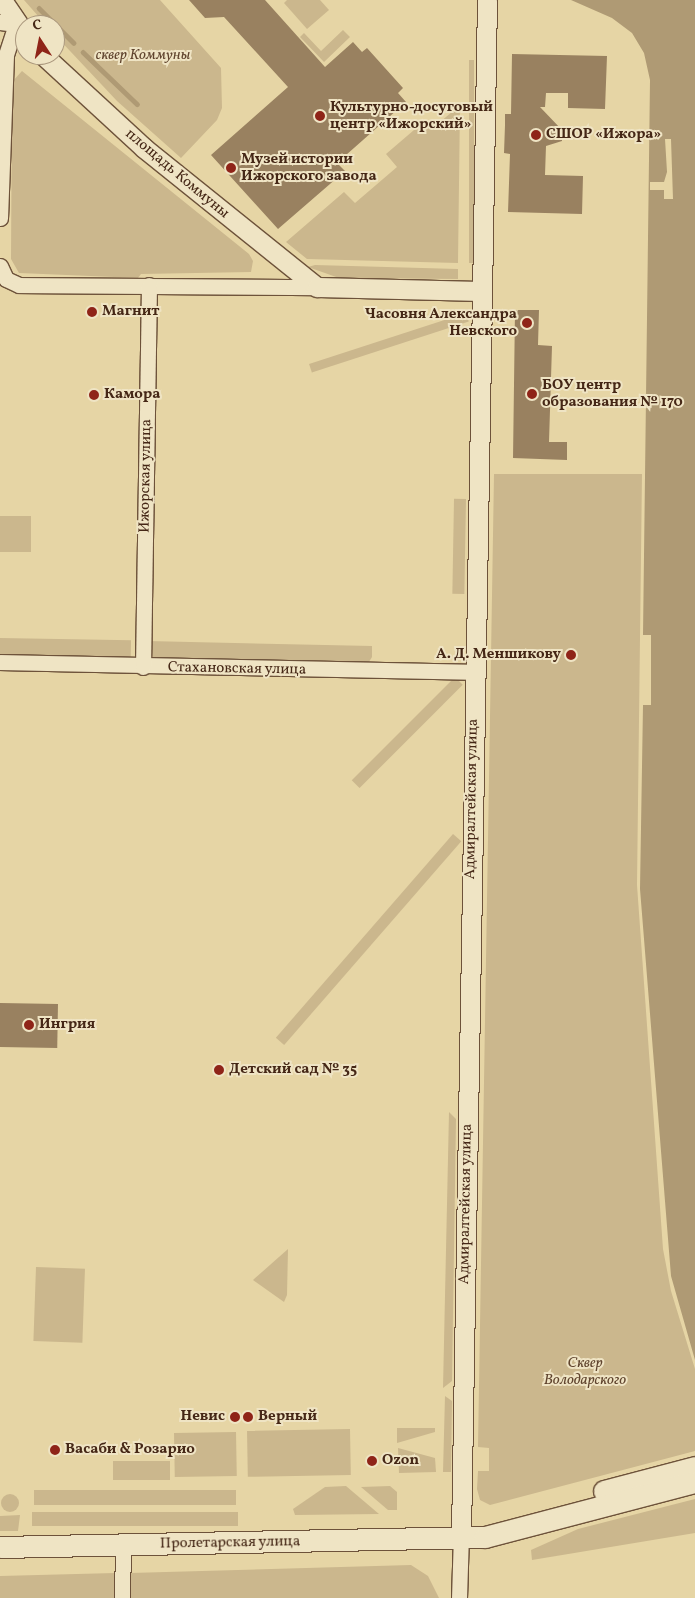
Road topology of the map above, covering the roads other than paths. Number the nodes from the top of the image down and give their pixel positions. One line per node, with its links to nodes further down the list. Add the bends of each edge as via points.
1 (2, 0): 3 (street)
2 (487, 0): 9 (street, Адмиралтейская улица)
3 (14, 27): 5 (street, via 5,68)
4 (54, 65): 8 (street, площадь Коммуны, via 144,148)
5 (0, 218)
6 (0, 266): 7 (street, via 6,279 19,285)
7 (149, 285): 8 (street); 11 (street, Ижорская улица)
8 (317, 287): 9 (street)
9 (480, 291): 12 (street, Адмиралтейская улица)
10 (0, 662): 11 (street, Стахановская улица)
11 (143, 667): 12 (street, Стахановская улица)
12 (474, 672): 15 (street, Адмиралтейская улица)
13 (695, 1466): 15 (main road, Пролетарская улица, via 483,1523)
14 (695, 1482): 15 (main road, Пролетарская улица, via 492,1535)
15 (461, 1536): 16 (main road, Пролетарская улица); 19 (street, Адмиралтейская улица)
16 (123, 1544): 17 (main road, Пролетарская улица); 18 (street)
17 (0, 1547)
18 (122, 1598)
19 (459, 1598)

